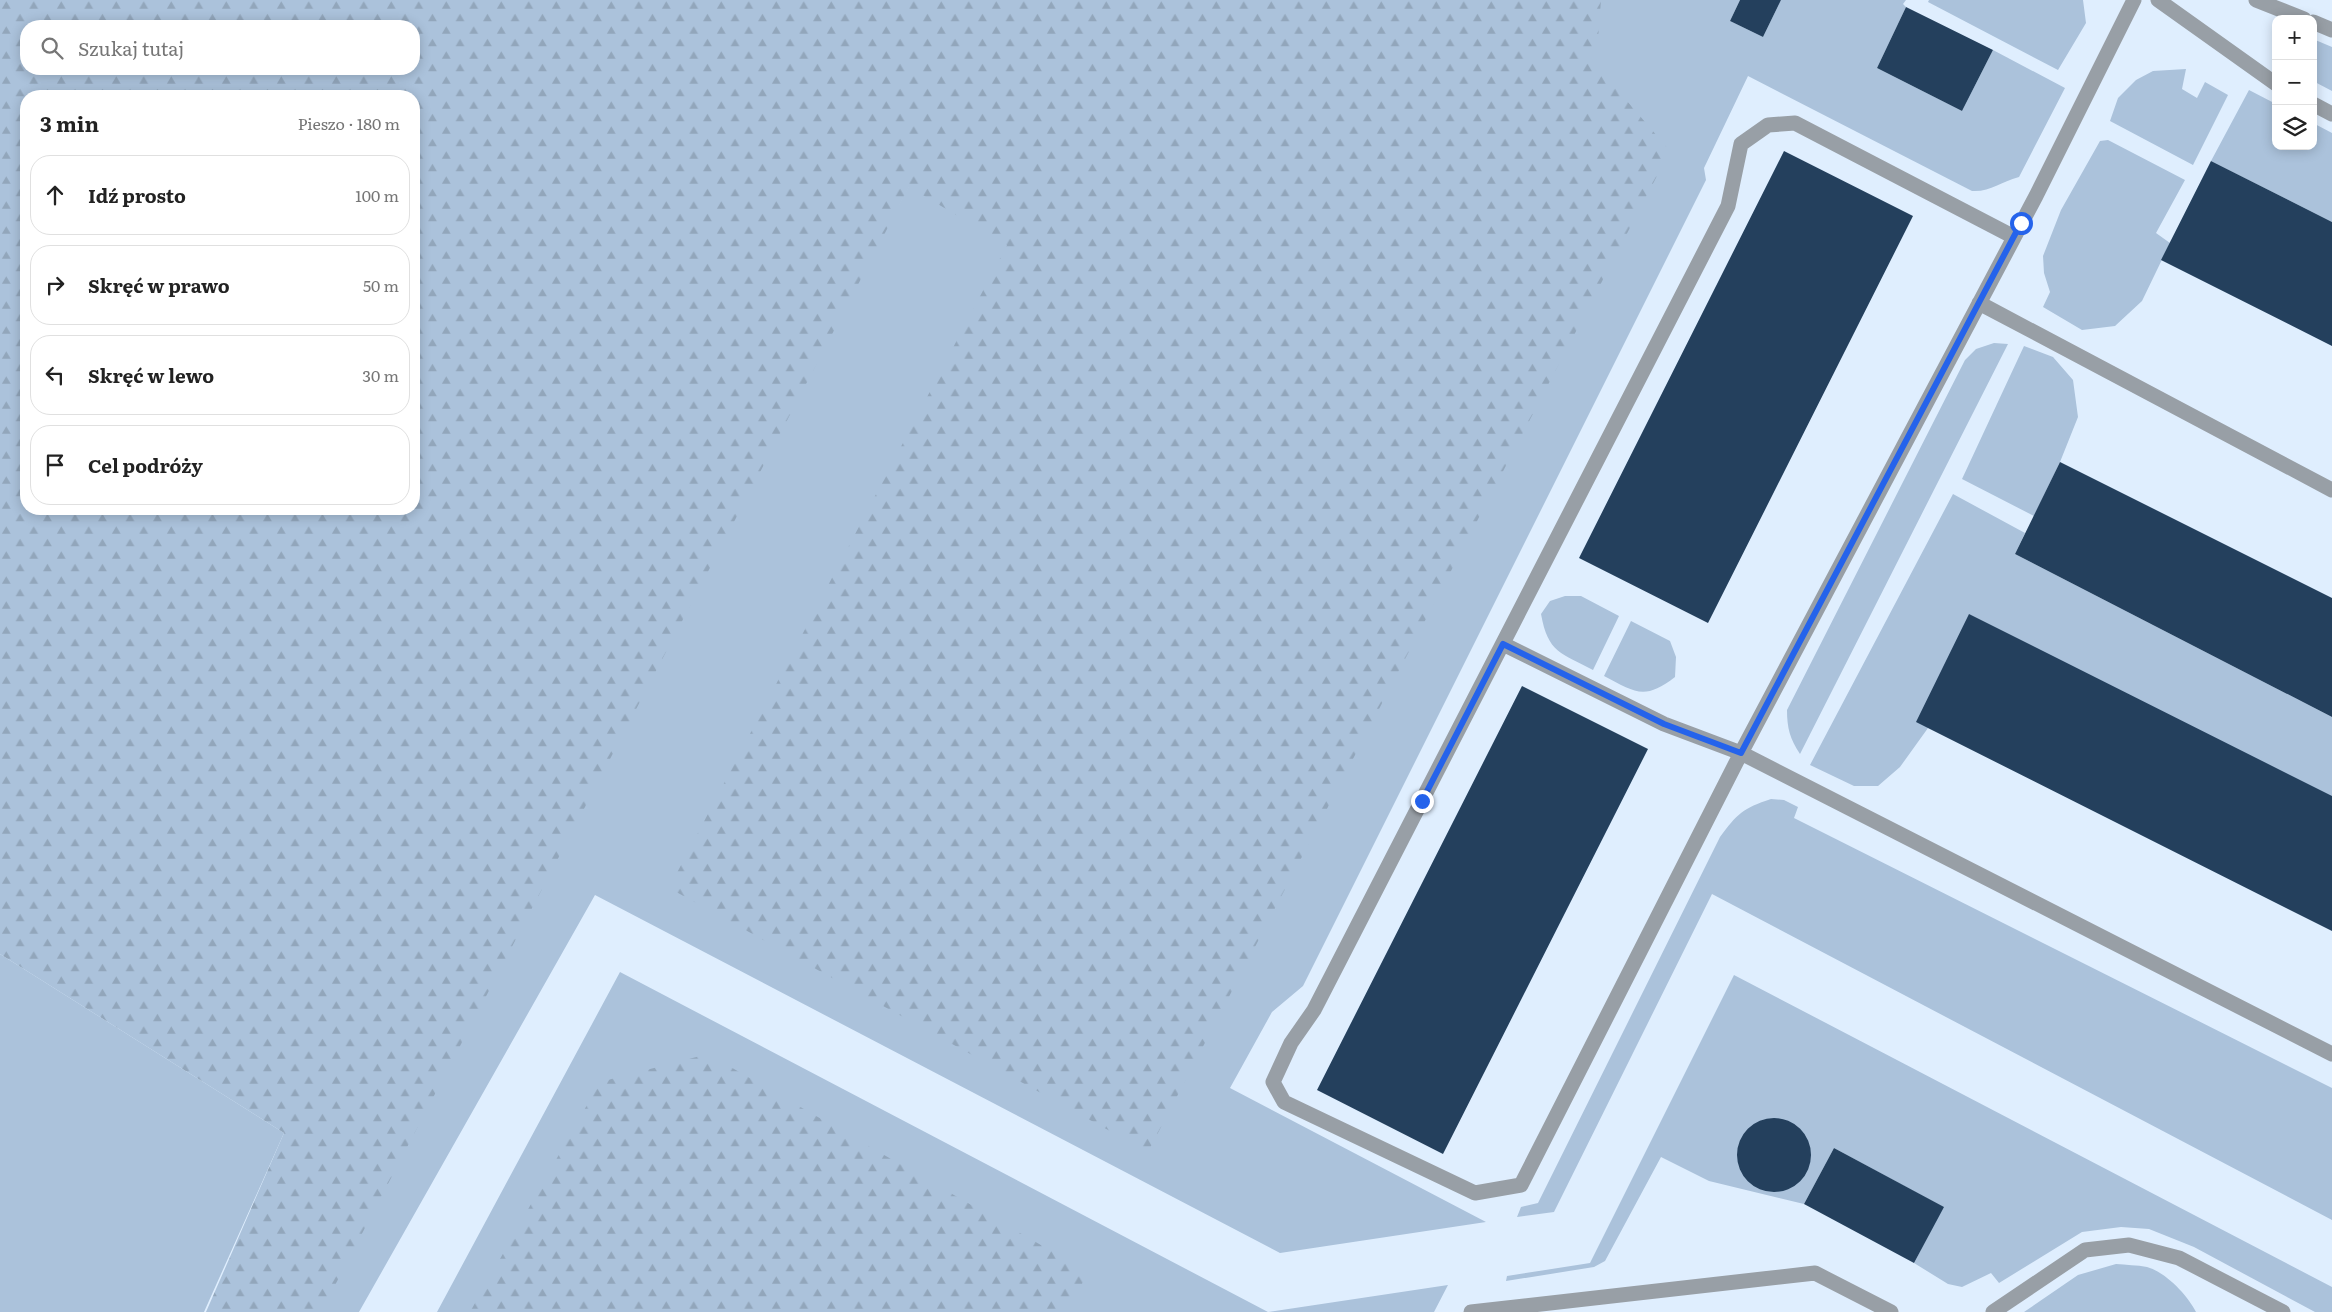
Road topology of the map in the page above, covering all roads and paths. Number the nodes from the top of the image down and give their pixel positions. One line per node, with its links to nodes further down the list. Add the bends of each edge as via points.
1 (2134, 0): 10 (lane)
2 (2158, 0): 7 (lane)
3 (2256, 0): 4 (lane)
4 (2294, 15)
5 (2317, 24): 6 (lane)
6 (2332, 30)
7 (2272, 81)
8 (2315, 105): 9 (lane)
9 (2332, 114)
10 (2014, 237): 11 (lane); 13 (lane, via 1795,123 1768,125 1741,144 1728,206)
11 (1979, 303): 12 (lane); 14 (lane)
12 (2332, 490)
13 (1503, 644): 14 (lane, via 1664,724); 14 (lane, via 1314,1010 1291,1043 1273,1082 1284,1102 1475,1193 1521,1185)
14 (1741, 753): 15 (lane)
15 (2332, 1054)
16 (1471, 1312): 17 (lane, via 1815,1273)
17 (1891, 1312)
18 (1993, 1312): 19 (lane, via 2085,1250 2129,1245 2179,1258)
19 (2283, 1312)

